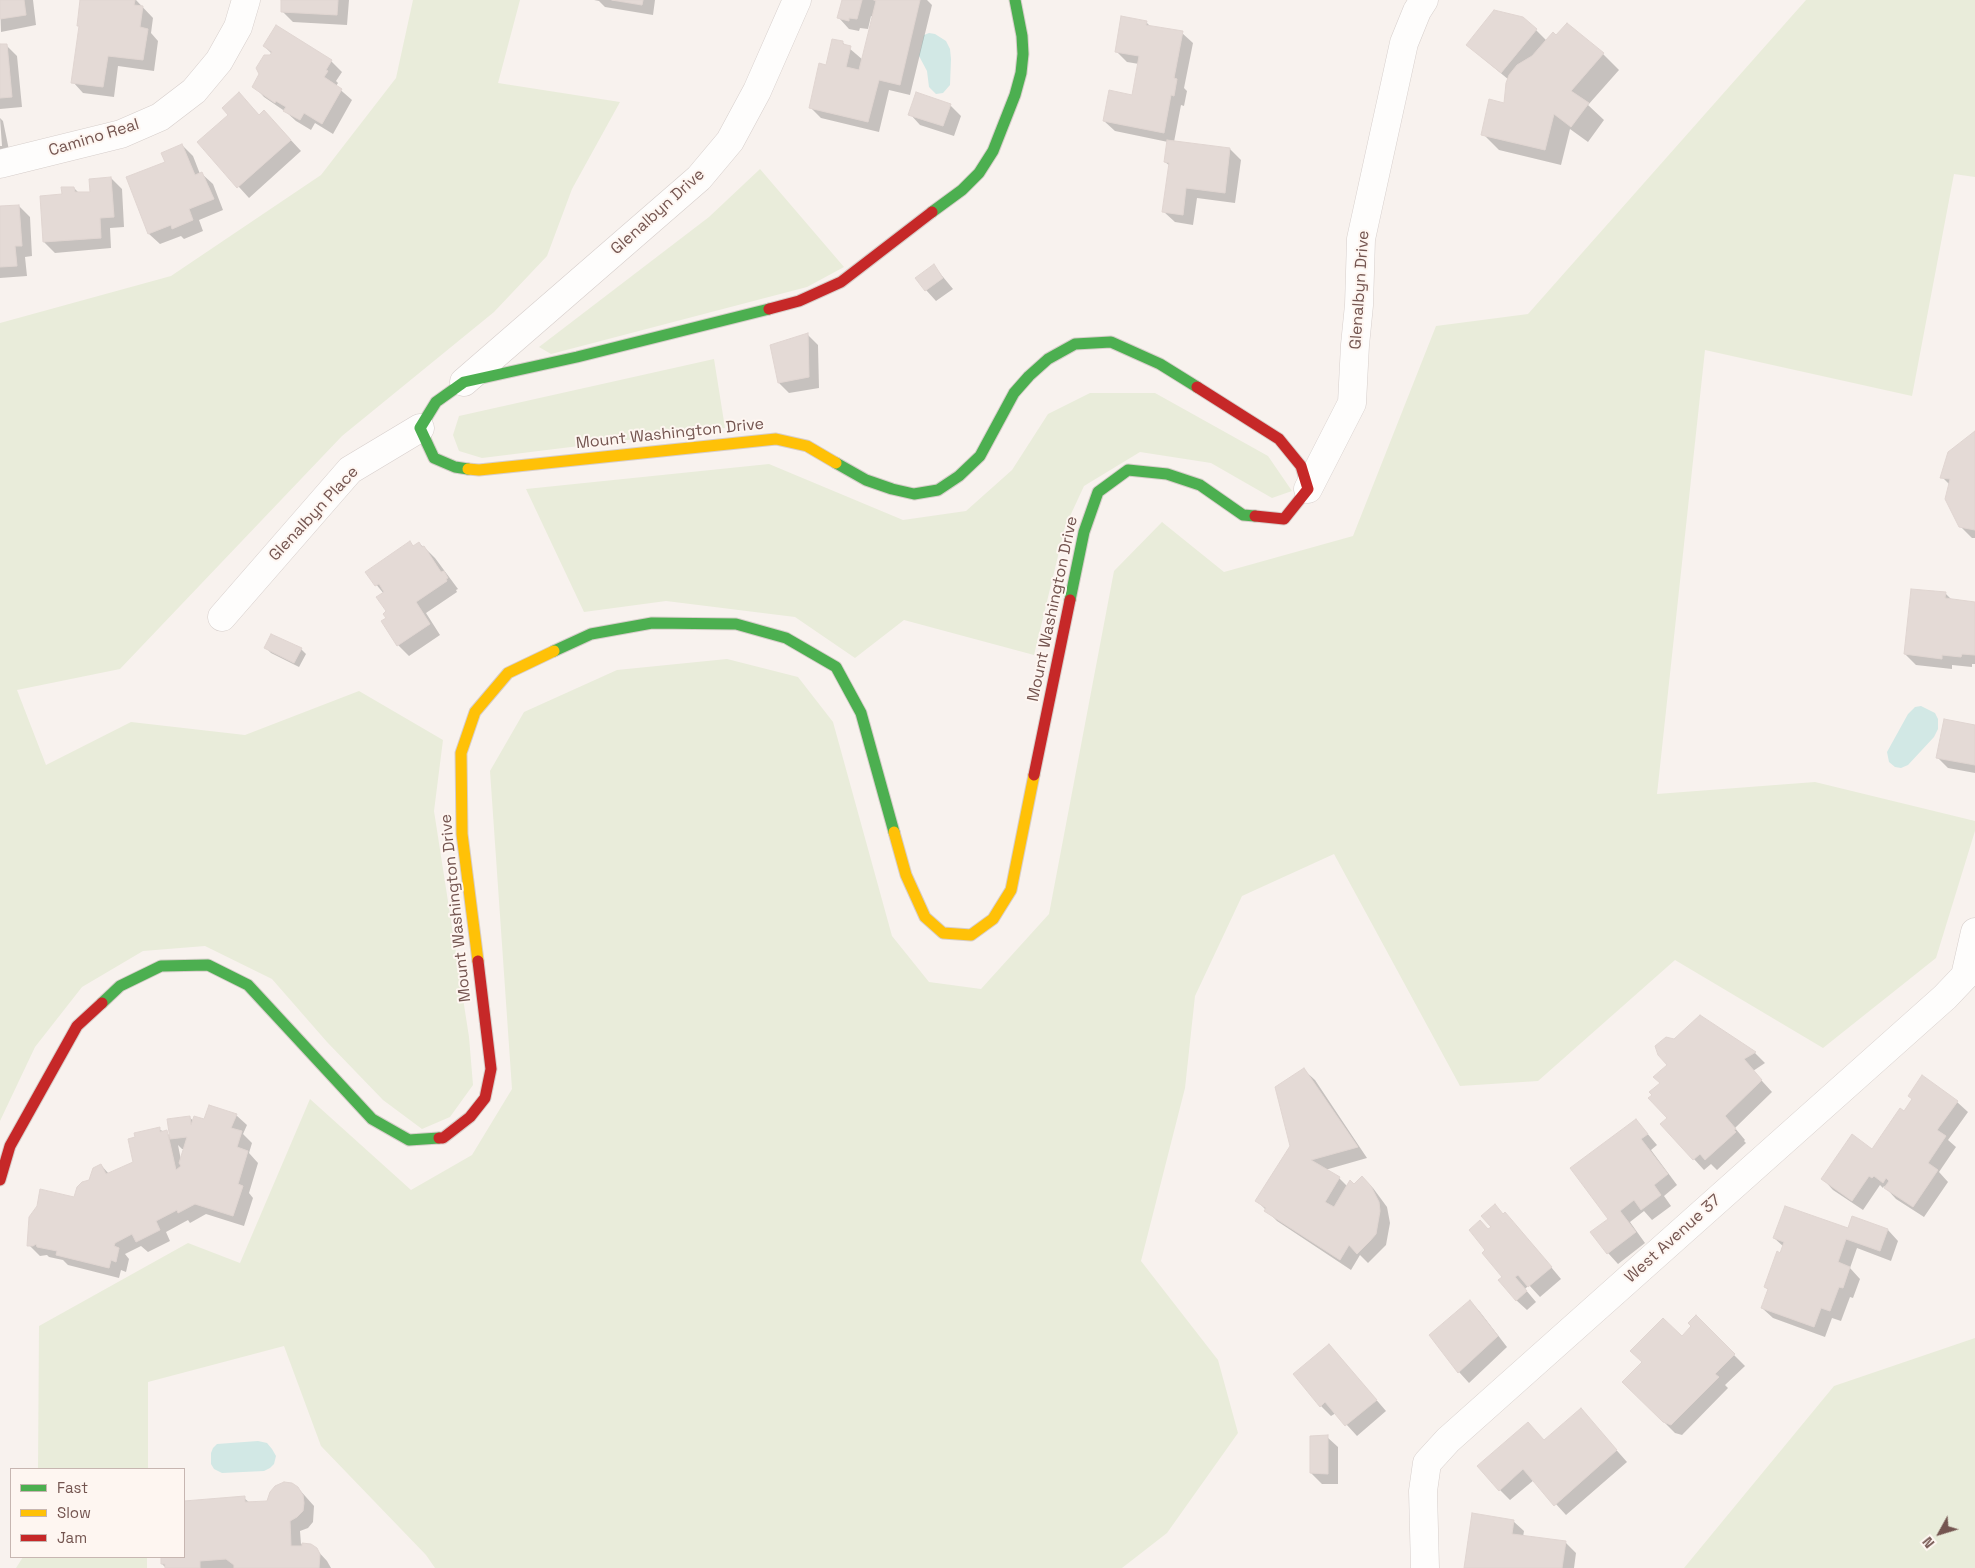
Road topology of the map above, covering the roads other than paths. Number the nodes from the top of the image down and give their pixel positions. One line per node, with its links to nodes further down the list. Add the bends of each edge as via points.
1 (246, 0): 5 (street, Camino Real, via 238,27 219,62 194,91 160,117 121,134)
2 (797, 0): 6 (street, Glenalbyn Drive, via 757,91 730,141 699,178)
3 (1015, 0): 6 (street, via 1022,36 1021,73 993,151 962,190 841,282 799,301 736,318)
4 (1424, 0): 8 (street, Glenalbyn Drive, via 1416,11 1404,43 1361,239 1352,403)
5 (0, 164)
6 (464, 382): 7 (street, via 436,402)
7 (420, 428): 8 (street, Mount Washington Drive, via 434,458 455,467 479,470 776,439 807,446 866,480 914,494 938,490 980,456 1014,394 1048,359 1075,344 1111,342 1160,364 1279,438 1301,466); 9 (street, Glenalbyn Place, via 350,470)
8 (1308, 489): 11 (street, Mount Washington Drive, via 1284,519 1243,515 1200,485 1166,474 1128,470 1098,492 1084,532 1011,890 993,919 971,935 944,933 925,917 906,875 861,713 836,667 786,638 736,624 652,623 591,634 508,673 475,712 461,753 462,834 491,1069 485,1098 470,1117 443,1138 409,1140 372,1119 248,986 208,965 161,966 120,986 77,1026 10,1146)
9 (222, 616)
10 (1975, 932): 12 (street, West Avenue 37, via 1965,976 1945,997 1448,1440 1427,1463 1423,1491)
11 (0, 1180)
12 (1425, 1568)

